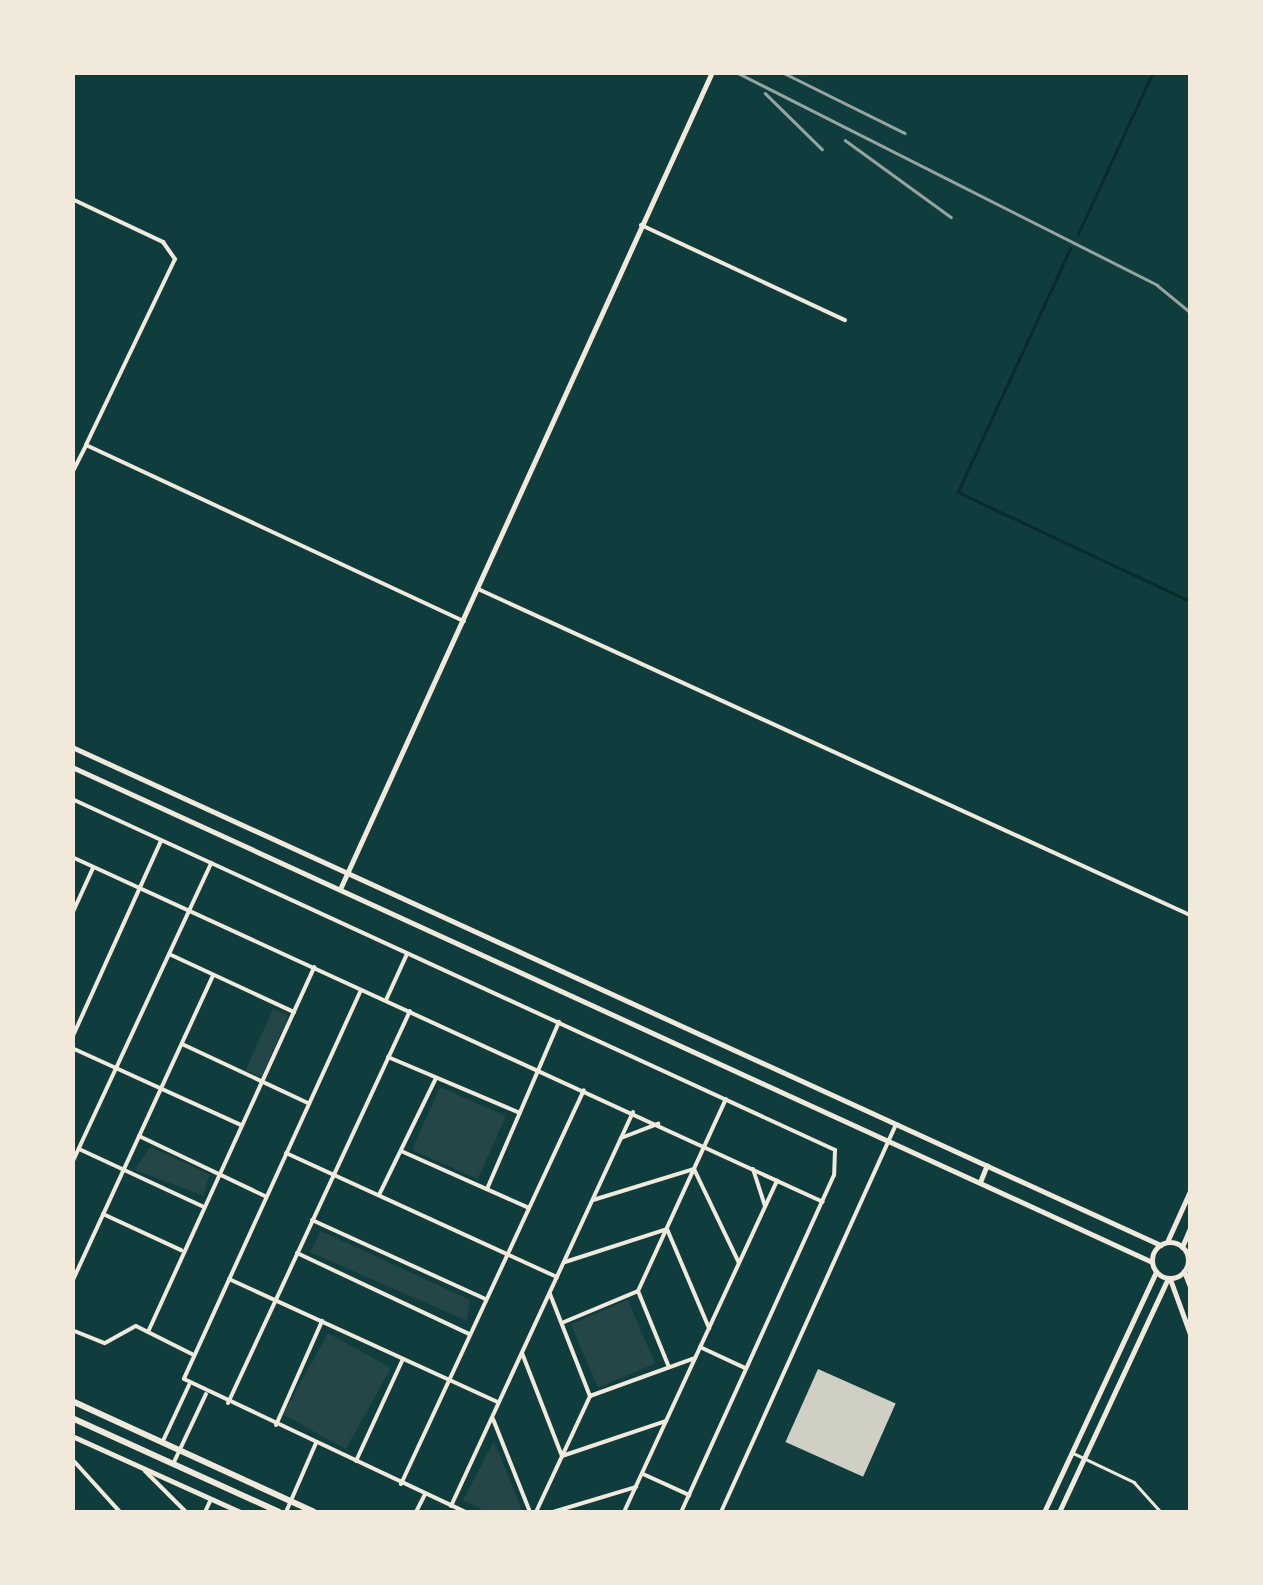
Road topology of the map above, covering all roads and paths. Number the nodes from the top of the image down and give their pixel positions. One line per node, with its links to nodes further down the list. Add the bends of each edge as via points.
1 (712, 72): 3 (street)
2 (72, 199): 5 (street, via 164,242 175,259)
3 (642, 225): 4 (street); 7 (street)
4 (845, 320)
5 (86, 446): 6 (street); 8 (street)
6 (72, 473)
7 (478, 589): 8 (street); 21 (street)
8 (464, 621): 16 (street)
9 (72, 748): 16 (street)
10 (72, 767): 18 (street)
11 (72, 800): 12 (street)
12 (162, 840): 14 (street); 17 (street)
13 (72, 856): 15 (street)
14 (211, 863): 19 (street); 22 (street)
15 (94, 866): 17 (street); 20 (street)
16 (348, 872): 18 (street); 47 (street)
17 (140, 888): 19 (street); 31 (street)
18 (340, 889): 50 (street)
19 (189, 910): 23 (street); 24 (street)
20 (72, 914)
21 (1190, 915)
22 (408, 952): 27 (street); 30 (street)
23 (169, 954): 25 (street); 35 (street)
24 (314, 967): 26 (street); 29 (street)
25 (214, 976): 29 (street); 32 (street)
26 (362, 989): 27 (street); 42 (street)
27 (386, 1000): 28 (street)
28 (410, 1011): 34 (street); 36 (street)
29 (294, 1012): 38 (street)
30 (559, 1022): 36 (street); 41 (street)
31 (72, 1038)
32 (182, 1044): 38 (street); 39 (street)
33 (72, 1048): 35 (street)
34 (388, 1057): 37 (street); 61 (street)
35 (116, 1068): 39 (street); 52 (street)
36 (539, 1070): 40 (street); 44 (street)
37 (436, 1078): 44 (street); 53 (street)
38 (262, 1082): 42 (street); 46 (street)
39 (160, 1088): 46 (street); 48 (street)
40 (584, 1090): 43 (street); 72 (street)
41 (726, 1099): 51 (street); 69 (street, via 835,1150 839,1162)
42 (308, 1104): 54 (street)
43 (634, 1112): 45 (street); 49 (street)
44 (520, 1113): 64 (street)
45 (658, 1124): 49 (street); 51 (street)
46 (242, 1125): 60 (street)
47 (896, 1125): 50 (street); 56 (street)
48 (139, 1136): 59 (street); 60 (street)
49 (622, 1138): 68 (street)
50 (889, 1140): 63 (street); 153 (street)
51 (704, 1146): 57 (street); 58 (street)
52 (79, 1149): 55 (street); 59 (street)
53 (401, 1151): 64 (street); 66 (street)
54 (286, 1153): 61 (street); 67 (street)
55 (72, 1164)
56 (987, 1165): 63 (street); 77 (street)
57 (694, 1169): 68 (street); 76 (street); 85 (street)
58 (753, 1169): 62 (street); 70 (street)
59 (124, 1170): 71 (street); 73 (street)
60 (219, 1174): 67 (street); 71 (street)
61 (333, 1174): 66 (street); 74 (street)
62 (778, 1180): 69 (street); 70 (street)
63 (980, 1182): 84 (street)
64 (486, 1189): 72 (street)
65 (1190, 1191): 77 (street)
66 (379, 1195): 81 (street)
67 (265, 1196): 90 (street)
68 (592, 1200): 83 (street)
69 (822, 1202): 110 (street)
70 (766, 1206): 85 (street)
71 (203, 1207): 79 (street)
72 (529, 1208): 81 (street)
73 (103, 1214): 79 (street); 91 (street)
74 (312, 1220): 80 (street); 96 (street)
75 (1190, 1228): 78 (street)
76 (667, 1229): 83 (street); 93 (street); 99 (street)
77 (1164, 1244): 78 (street); 84 (street)
78 (1182, 1247): 82 (street)
79 (183, 1250): 101 (street)
80 (297, 1253): 95 (street); 103 (street)
81 (508, 1254): 88 (street); 96 (street)
82 (1189, 1255): 87 (street)
83 (564, 1262): 88 (street)
84 (1152, 1262): 86 (street)
85 (739, 1264): 99 (street)
86 (1156, 1272): 89 (street); 126 (street)
87 (1184, 1272): 89 (street); 92 (street)
88 (557, 1277): 94 (street)
89 (1169, 1278): 102 (street); 128 (street)
90 (229, 1280): 95 (street); 106 (street)
91 (72, 1282)
92 (1190, 1287)
93 (638, 1291): 98 (street); 109 (street)
94 (550, 1292): 98 (street); 105 (street)
95 (276, 1299): 97 (street); 117 (street)
96 (486, 1300): 103 (street)
97 (322, 1320): 108 (street); 121 (street)
98 (564, 1322): 114 (street)
99 (709, 1328): 104 (street)
100 (72, 1330): 101 (street, via 105,1343 130,1325)
101 (148, 1332): 106 (street)
102 (1190, 1334)
103 (470, 1335): 111 (street)
104 (700, 1347): 107 (street); 110 (street)
105 (522, 1353): 116 (street); 127 (street)
106 (193, 1354): 112 (street)
107 (695, 1358): 109 (street); 120 (street)
108 (403, 1359): 111 (street); 130 (street)
109 (669, 1366): 114 (street)
110 (746, 1368): 137 (street)
111 (450, 1381): 116 (street); 134 (street)
112 (189, 1385): 113 (street); 123 (street)
113 (206, 1394): 117 (street); 125 (street)
114 (590, 1396): 127 (street)
115 (72, 1402): 123 (main road)
116 (499, 1402): 118 (street)
117 (228, 1403): 121 (street)
118 (492, 1417): 140 (street); 149 (street)
119 (72, 1418): 132 (main road)
120 (666, 1421): 127 (street); 133 (street)
121 (276, 1425): 124 (street)
122 (72, 1436): 131 (street)
123 (162, 1442): 125 (main road)
124 (316, 1443): 130 (street); 139 (street)
125 (179, 1450): 132 (street); 139 (main road)
126 (1072, 1453): 128 (lane); 154 (street)
127 (562, 1456): 149 (street)
128 (1084, 1458): 155 (street); 156 (lane, via 1134,1482)
129 (72, 1459): 141 (street)
130 (356, 1462): 134 (street)
131 (139, 1464): 138 (street); 142 (street)
132 (173, 1464): 145 (main road)
133 (642, 1473): 135 (street); 137 (street)
134 (401, 1484): 136 (street)
135 (636, 1487): 150 (street); 151 (street)
136 (425, 1494): 140 (street); 147 (street)
137 (689, 1494): 152 (street)
138 (211, 1499): 143 (street); 144 (street)
139 (291, 1502): 145 (street); 146 (main road)
140 (452, 1506): 148 (street)
141 (120, 1512)
142 (186, 1512)
143 (205, 1512)
144 (240, 1512)
145 (282, 1512)
146 (314, 1512)
147 (416, 1512)
148 (465, 1512)
149 (533, 1512)
150 (554, 1512)
151 (624, 1512)
152 (681, 1512)
153 (721, 1512)
154 (1044, 1512)
155 (1059, 1512)
156 (1161, 1512)

